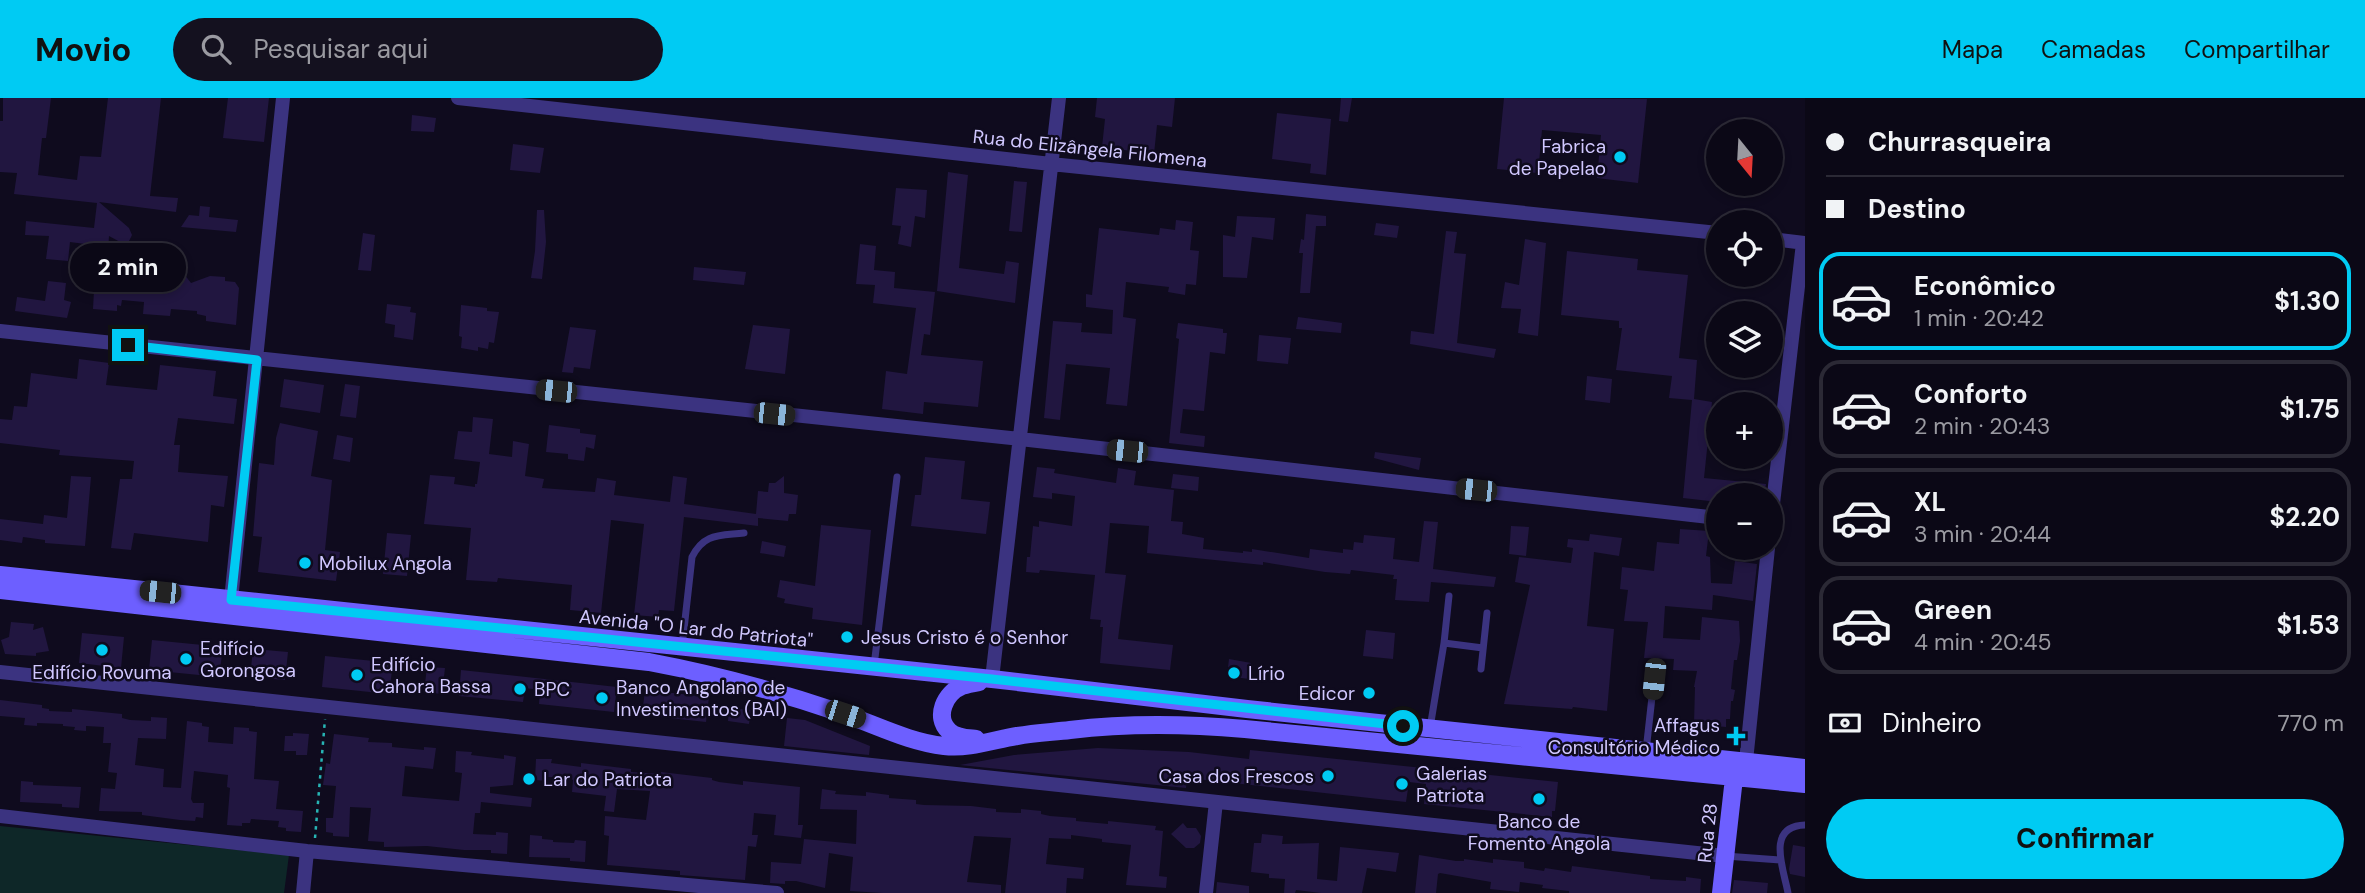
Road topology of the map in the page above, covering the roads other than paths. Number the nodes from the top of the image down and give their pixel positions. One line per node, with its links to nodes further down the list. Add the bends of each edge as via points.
1 (283, 98): 9 (street)
2 (458, 98): 4 (street, Rua do Elizângela Filomena)
3 (1059, 98): 4 (street)
4 (1051, 164): 5 (street, Rua do Elizângela Filomena); 10 (street)
5 (1706, 232)
6 (1783, 240): 7 (street)
7 (1804, 243): 12 (street)
8 (0, 331): 9 (street)
9 (257, 360): 10 (street); 19 (street)
10 (1020, 439): 13 (street); 27 (street)
11 (897, 477): 24 (lane)
12 (1776, 483)
13 (1706, 517)
14 (744, 533): 22 (lane, via 710,537 699,545 692,558)
15 (1767, 560): 32 (street)
16 (0, 575): 19 (main road, Avenida "O Lar do Patriota")
17 (0, 590): 30 (main road, Avenida "O Lar do Patriota", via 649,662 767,689 947,747)
18 (1449, 596): 21 (lane)
19 (231, 600): 22 (main road, Avenida "O Lar do Patriota")
20 (1487, 613): 23 (lane)
21 (1444, 643): 23 (lane); 29 (lane)
22 (682, 648): 24 (main road, Avenida "O Lar do Patriota")
23 (1483, 648): 25 (lane)
24 (874, 667): 27 (main road, Avenida "O Lar do Patriota")
25 (1481, 669)
26 (0, 672): 36 (street)
27 (992, 679): 29 (main road, Avenida "O Lar do Patriota"); 30 (main road, via 960,686 942,706 943,720 949,731 959,736)
28 (1654, 679): 31 (lane)
29 (1429, 729): 31 (main road, Avenida "O Lar do Patriota")
30 (1018, 736): 34 (main road, Avenida "O Lar do Patriota", via 1125,724 1200,725)
31 (1646, 751): 32 (main road, Avenida "O Lar do Patriota")
32 (1746, 761): 33 (main road, Avenida "O Lar do Patriota")
33 (1805, 768)
34 (1734, 778): 35 (main road, Avenida "O Lar do Patriota"); 40 (main road, Rua 28)
35 (1805, 784)
36 (1216, 802): 40 (street); 44 (street)
37 (0, 816): 39 (street)
38 (1805, 825): 41 (lane, via 1785,832)
39 (310, 852): 42 (street); 43 (street)
40 (1725, 856): 41 (lane); 45 (main road, Rua 28)
41 (1781, 860): 46 (lane)
42 (303, 893)
43 (777, 893)
44 (1206, 893)
45 (1721, 893)
46 (1788, 893)

